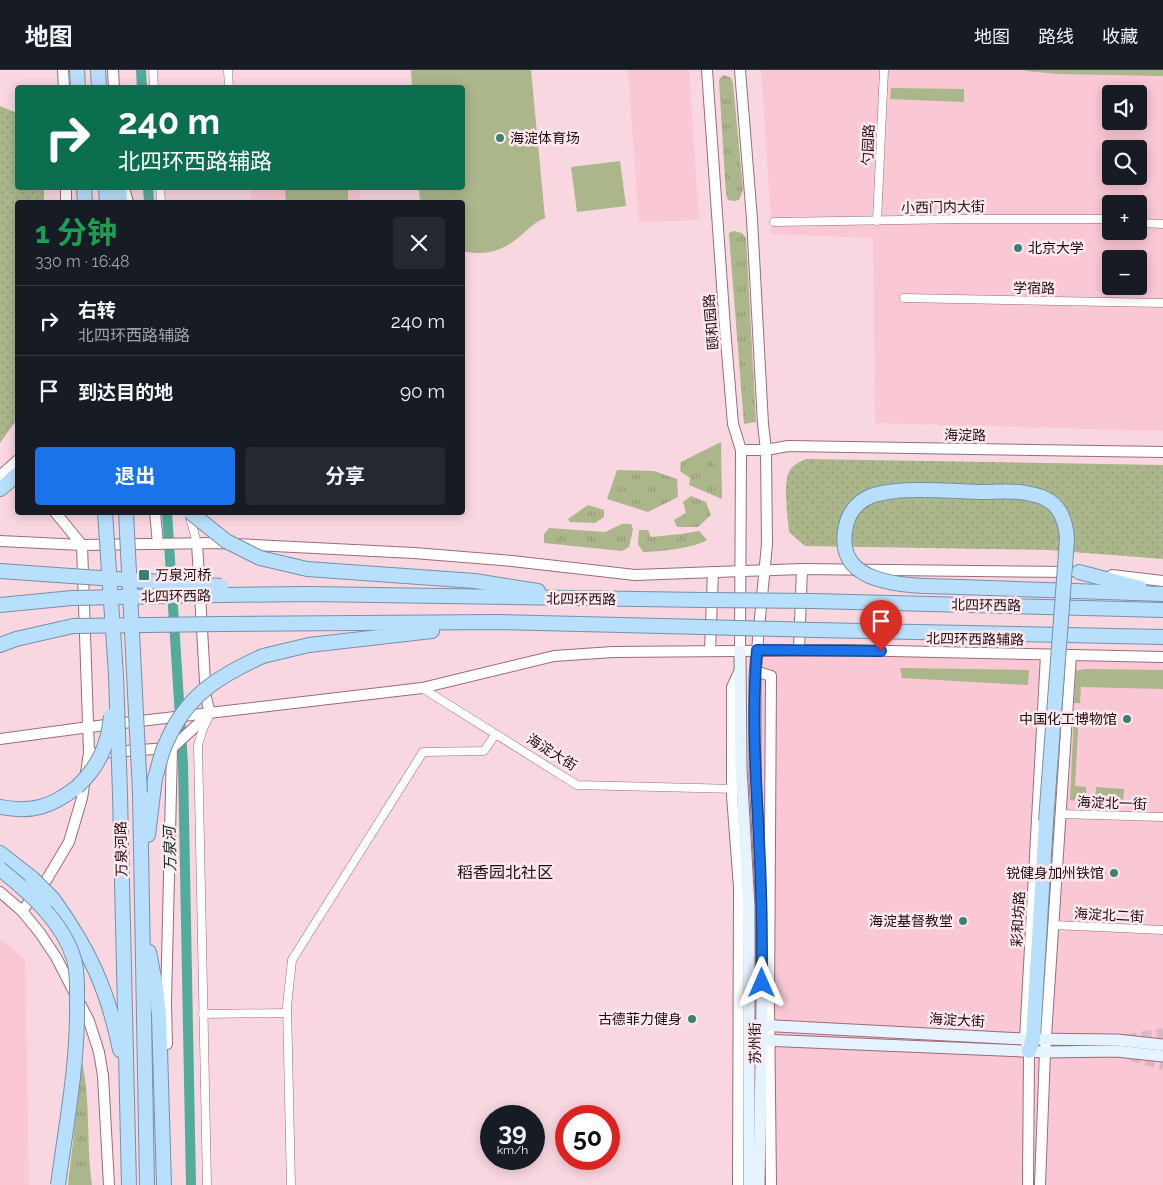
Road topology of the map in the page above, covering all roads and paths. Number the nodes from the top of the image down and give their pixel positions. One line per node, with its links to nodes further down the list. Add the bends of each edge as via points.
1 (63, 70): 10 (street)
2 (77, 70): 11 (highway)
3 (98, 70): 12 (highway)
4 (113, 70): 13 (street)
5 (153, 70): 14 (street)
6 (228, 70): 15 (street)
7 (707, 70): 23 (street, 颐和园路, via 733,424)
8 (740, 70): 24 (street)
9 (884, 70): 17 (street, 勺园路)
10 (64, 85)
11 (78, 85)
12 (99, 85)
13 (114, 85)
14 (154, 85)
15 (229, 85)
16 (1102, 219): 17 (street, 小西门内大街)
17 (877, 221): 18 (street, 小西门内大街)
18 (774, 222)
19 (1147, 223): 20 (street)
20 (1163, 224)
21 (904, 298): 22 (street, 学宿路)
22 (1163, 303)
23 (741, 450): 24 (street, 海淀路); 43 (street, 颐和园路)
24 (766, 450): 25 (street, 海淀路, via 788,446); 41 (street, via 768,544)
25 (1163, 452)
26 (15, 468): 28 (street)
27 (15, 469): 29 (highway)
28 (0, 476)
29 (0, 489)
30 (57, 515): 39 (street)
31 (105, 515): 66 (highway, 万泉河路, bridge)
32 (126, 515): 80 (highway, 万泉河路, bridge, via 140,793)
33 (155, 515): 38 (street)
34 (189, 515): 37 (street)
35 (193, 515): 49 (highway, bridge, via 226,541 260,558 307,569 475,581)
36 (0, 541): 39 (street, 北四环西路)
37 (194, 543): 38 (street, 北四环西路); 44 (street, 北四环西路, via 460,556 635,575); 68 (street, via 206,698)
38 (158, 544): 39 (street, 北四环西路)
39 (82, 545): 69 (street)
40 (802, 569): 41 (street); 45 (street); 59 (street)
41 (765, 570): 43 (street, 北四环西路); 58 (street)
42 (0, 571): 47 (highway, bridge)
43 (740, 571): 44 (street, 北四环西路); 60 (street, 颐和园路)
44 (713, 572): 57 (street)
45 (1080, 572): 46 (street); 48 (highway)
46 (1163, 581)
47 (221, 590): 49 (highway, 北四环西路); 50 (highway, 北四环西路, bridge)
48 (1163, 594): 90 (highway, bridge, via 960,587 890,583 875,579 851,562 846,553 847,520 853,509 870,497 902,490 1025,492 1045,498 1059,510 1066,525 1067,538 1046,821)
49 (588, 599): 51 (highway, 北四环西路, bridge)
50 (0, 605)
51 (1163, 610)
52 (498, 622): 53 (highway, 北四环西路, bridge); 55 (highway, 北四环西路, bridge); 80 (highway, bridge, via 309,645 263,656 230,671 202,690 182,713 166,742 155,778)
53 (73, 626): 54 (highway, 北四环西路); 56 (highway)
54 (0, 633)
55 (1163, 637)
56 (0, 644)
57 (710, 650): 60 (street); 67 (street, via 554,656)
58 (757, 650): 59 (street, 北四环西路辅路); 60 (street, 北四环西路辅路); 65 (main road, 苏州街)
59 (799, 650): 63 (street, 北四环西路辅路)
60 (740, 651): 74 (main road, 苏州街)
61 (1071, 655): 62 (street, 北四环西路辅路); 63 (street, 北四环西路辅路); 64 (street, 彩和坊路)
62 (1163, 657)
63 (1046, 660): 64 (street, via 1065,662); 90 (street, 彩和坊路)
64 (1070, 667): 76 (street, 彩和坊路)
65 (756, 671): 88 (main road, 苏州街); 88 (street, 苏州街, via 771,676)
66 (116, 675): 75 (highway, bridge, via 110,726 102,754 91,774 57,801 41,808); 94 (highway, 万泉河路, bridge)
67 (422, 688): 68 (street); 70 (street, 海淀大街)
68 (210, 713): 69 (street); 72 (street); 87 (street, via 198,745)
69 (88, 727): 71 (street); 73 (street)
70 (495, 735): 74 (street, 海淀大街, via 577,785); 86 (street, via 484,751 423,752 292,960)
71 (0, 739)
72 (172, 748): 73 (street); 100 (street, via 166,1003)
73 (89, 753): 83 (street, via 82,798 69,842 48,879)
74 (737, 789): 88 (main road, 苏州街); 103 (street, 苏州街)
75 (0, 808)
76 (1060, 814): 77 (street, 海淀北一街); 84 (street, 彩和坊路)
77 (1163, 817)
78 (0, 853): 94 (highway, bridge, via 53,899 81,941 107,998)
79 (0, 869): 95 (highway, bridge, via 55,922 74,958 78,1023)
80 (141, 883): 82 (highway, 万泉河路)
81 (0, 892): 83 (street)
82 (142, 908): 98 (highway, 万泉河路); 99 (highway, via 156,988 160,1034)
83 (22, 911): 96 (street, via 56,957 95,1038 103,1076)
84 (1053, 925): 85 (street, 海淀北二街); 90 (street, 彩和坊路)
85 (1163, 930)
86 (287, 1013): 87 (street); 102 (street)
87 (203, 1014): 101 (street)
88 (760, 1025): 89 (main road, 苏州街); 90 (main road, 海淀大街)
89 (760, 1040): 90 (main road, 海淀大街); 104 (main road, 苏州街); 105 (main road, 苏州街); 106 (street, 苏州街)
90 (1033, 1042): 91 (main road, 海淀大街, via 1117,1040); 92 (main road, 海淀大街); 92 (street, 彩和坊路); 107 (street, 彩和坊路)
91 (1163, 1044)
92 (1045, 1052): 93 (main road, 海淀大街, via 1116,1051); 108 (street, 彩和坊路)
93 (1163, 1056)
94 (127, 1089): 97 (highway, 万泉河路)
95 (58, 1185)
96 (110, 1185)
97 (129, 1185)
98 (147, 1185)
99 (164, 1185)
100 (168, 1185)
101 (207, 1185)
102 (290, 1185)
103 (738, 1185)
104 (749, 1185)
105 (759, 1185)
106 (771, 1185)
107 (1028, 1185)
108 (1040, 1185)

